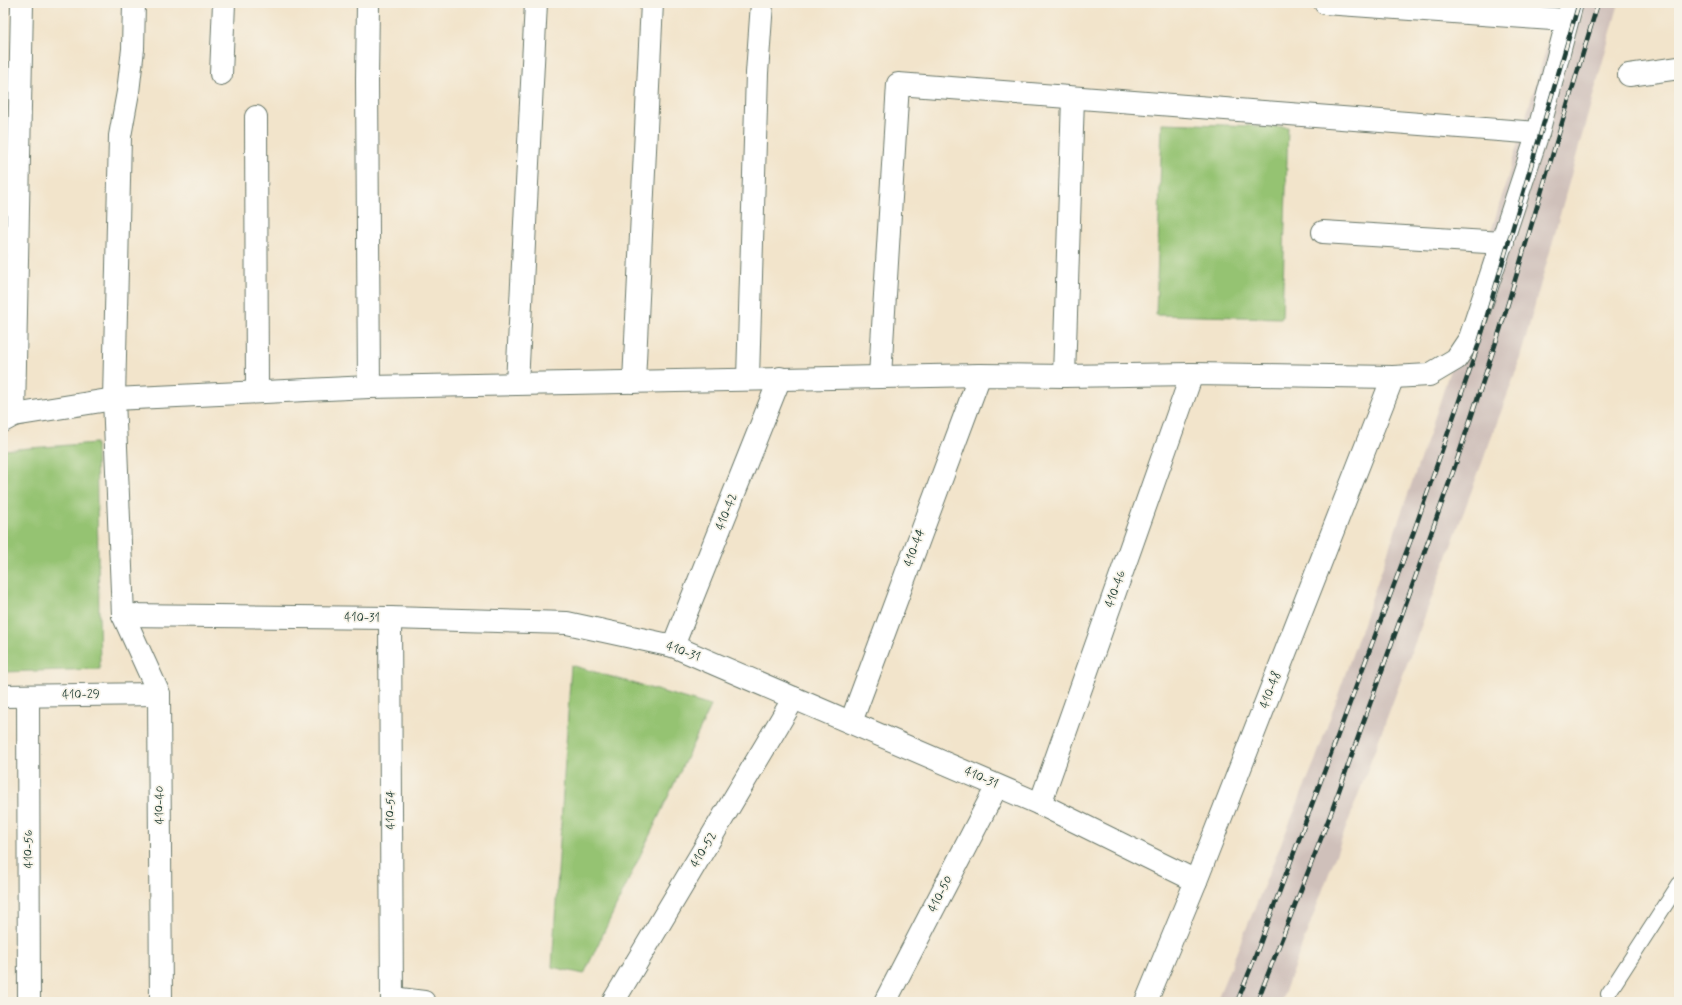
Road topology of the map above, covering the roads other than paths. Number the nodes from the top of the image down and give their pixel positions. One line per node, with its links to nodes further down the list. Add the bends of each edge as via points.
1 (22, 3): 30 (street)
2 (134, 3): 29 (street, via 133,49 120,136)
3 (224, 3): 11 (street)
4 (368, 3): 27 (street)
5 (536, 3): 26 (street)
6 (652, 3): 25 (street)
7 (762, 3): 22 (street, via 757,74)
8 (1324, 3): 9 (street)
9 (1570, 12): 15 (street)
10 (1679, 68): 12 (street)
11 (221, 74)
12 (1628, 75)
13 (1073, 98): 15 (street); 20 (street, via 898,84); 21 (street)
14 (256, 117): 28 (street)
15 (1538, 133): 17 (street)
16 (1323, 232): 17 (street)
17 (1503, 243): 24 (street, via 1470,338 1456,359 1428,376)
18 (1192, 374): 21 (street); 24 (street); 40 (street, 410-46)
19 (980, 375): 20 (street); 21 (street); 38 (street, 410-44)
20 (880, 376): 23 (street)
21 (1064, 376)
22 (748, 378): 23 (street); 25 (street)
23 (780, 378): 33 (street, 410-42)
24 (1393, 378): 41 (street, 410-48)
25 (634, 382): 26 (street)
26 (517, 384): 27 (street)
27 (369, 387): 28 (street)
28 (257, 392): 29 (street)
29 (114, 399): 30 (street); 31 (street)
30 (9, 418)
31 (123, 615): 32 (street, 410-31); 34 (street, 410-40)
32 (390, 618): 33 (street, 410-31, via 567,623); 44 (street, 410-54)
33 (674, 646): 37 (street, 410-31)
34 (160, 694): 36 (street, 410-29); 46 (street, 410-40)
35 (3, 696): 36 (street, 410-29)
36 (28, 696): 45 (street, 410-56)
37 (794, 698): 38 (street, 410-31); 48 (street, 410-52)
38 (851, 722): 39 (street, 410-31)
39 (997, 786): 40 (street, 410-31); 49 (street, 410-50)
40 (1040, 804): 41 (street, 410-31)
41 (1196, 881): 50 (street, 410-48)
42 (1679, 884): 43 (lane)
43 (1608, 994)
44 (392, 1000): 47 (street)
45 (29, 1002)
46 (161, 1002)
47 (424, 1002)
48 (613, 1002)
49 (885, 1002)
50 (1146, 1002)

